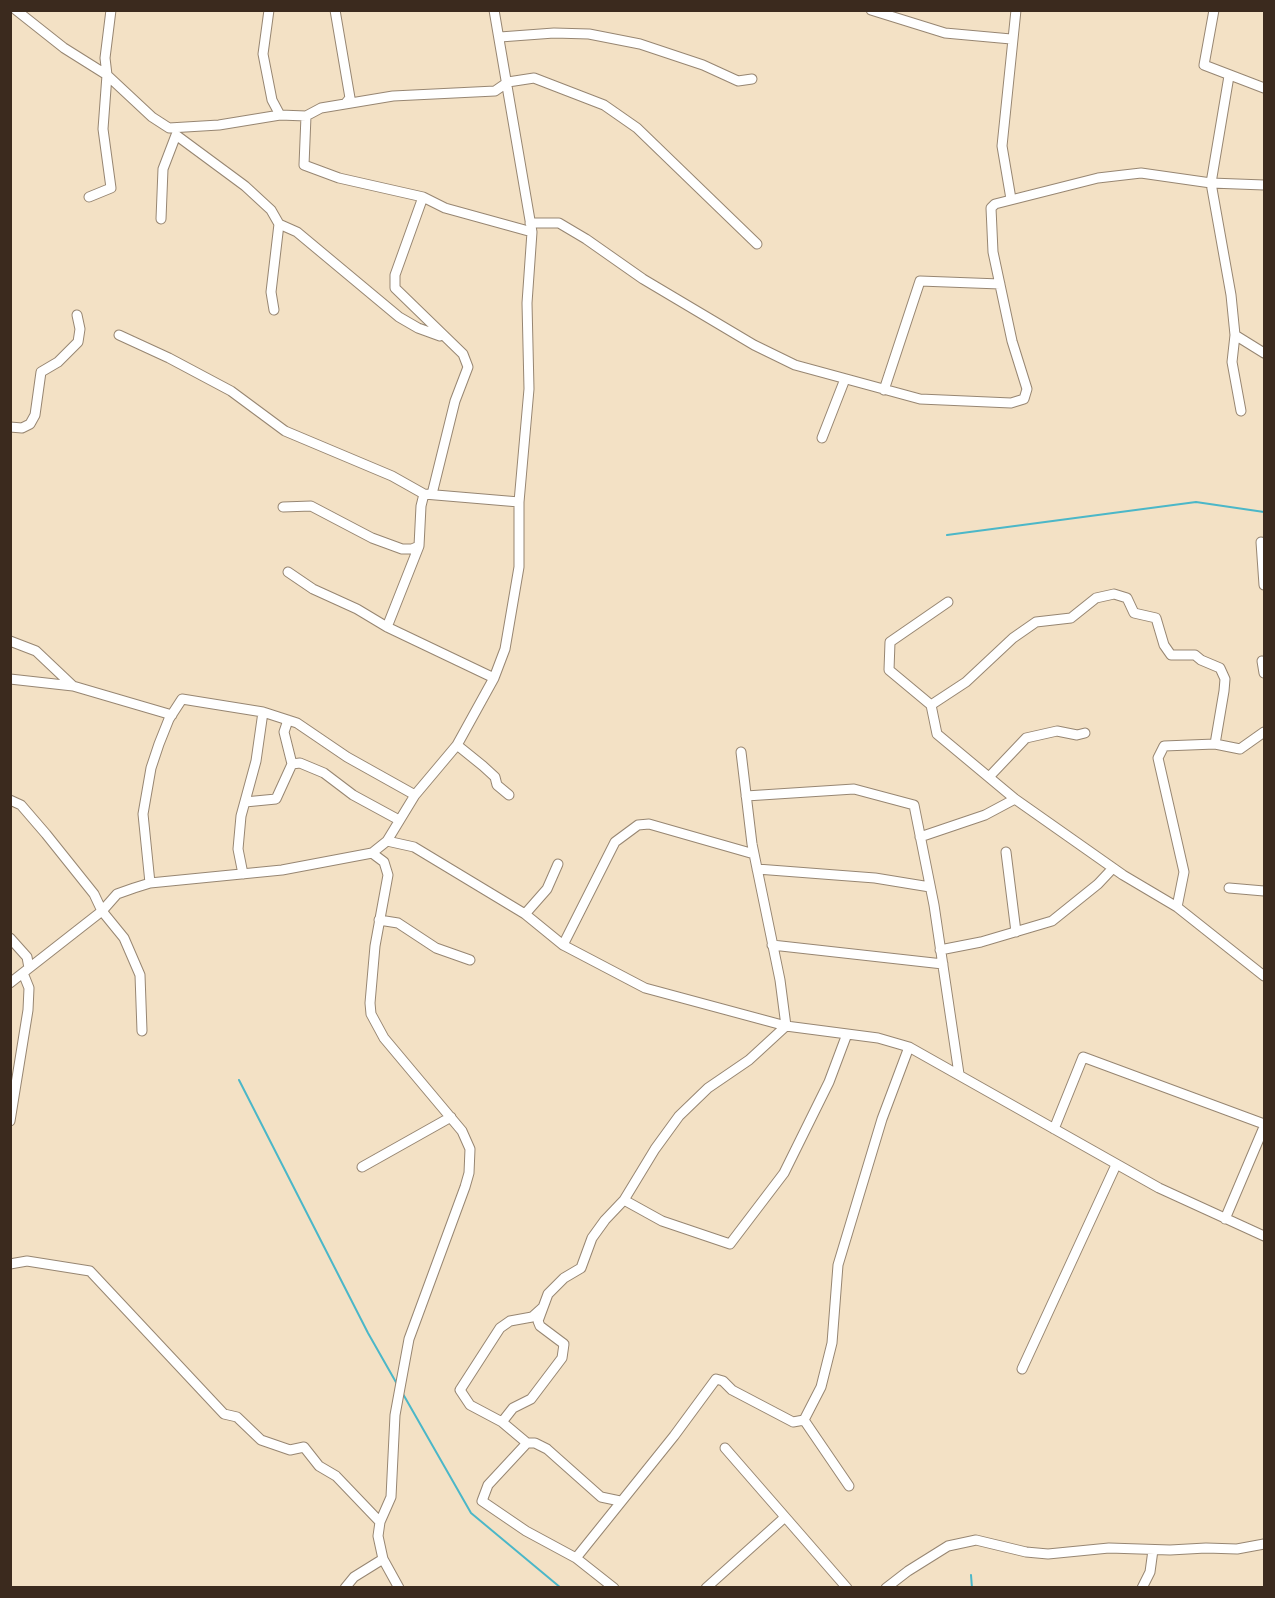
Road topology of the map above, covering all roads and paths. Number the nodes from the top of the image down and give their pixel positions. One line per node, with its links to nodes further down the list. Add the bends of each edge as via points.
1 (16, 10): 11 (street, via 64,48)
2 (111, 10): 11 (street, via 105,58)
3 (269, 10): 17 (street, via 263,54 272,100)
4 (335, 10): 16 (street, via 350,98)
5 (494, 10): 9 (street)
6 (871, 10): 10 (street, via 945,33)
7 (1016, 10): 10 (street, via 1017,22)
8 (1214, 10): 12 (street, via 1204,65)
9 (500, 38): 13 (street, via 589,34 640,44 738,81); 14 (street)
10 (1011, 39): 25 (street, via 1002,146)
11 (107, 75): 20 (street); 23 (street, via 103,129 111,188)
12 (1229, 76): 15 (street); 21 (street)
13 (752, 79)
14 (508, 82): 16 (street, via 495,91 393,96); 28 (street); 29 (street, via 534,78 604,105 663,151)
15 (1264, 88)
16 (345, 104): 18 (street, via 321,108)
17 (280, 114): 18 (street); 20 (street)
18 (306, 116): 24 (street, via 304,165 323,174)
19 (154, 130): 20 (street)
20 (172, 131): 26 (street, via 163,169); 27 (street, via 245,186 271,210)
21 (1211, 183): 22 (street); 25 (street, via 1141,173 1098,178); 34 (street)
22 (1264, 185)
23 (89, 197)
24 (423, 197): 28 (street, via 445,208); 35 (street, via 394,284 404,299)
25 (1011, 199): 30 (street, via 991,208 993,252)
26 (160, 219)
27 (279, 224): 31 (street, via 272,292); 35 (street, via 297,232 399,317)
28 (531, 228): 37 (street, via 559,223 754,345 795,365); 43 (street, via 528,388)
29 (756, 244)
30 (1000, 284): 38 (street, via 920,281); 38 (street, via 1027,389 1024,399 1011,403 920,399)
31 (274, 310)
32 (77, 315): 40 (street, via 78,342 41,372 35,415 30,424)
33 (119, 335): 42 (street, via 231,391 285,430)
34 (1235, 335): 36 (street); 39 (street, via 1232,362)
35 (446, 338): 42 (street, via 463,354 468,367)
36 (1264, 353)
37 (845, 379): 38 (street); 41 (street)
38 (884, 390)
39 (1241, 411)
40 (10, 427)
41 (822, 438)
42 (428, 494): 43 (street); 46 (street, via 421,506)
43 (519, 502): 54 (street, via 515,601)
44 (283, 507): 46 (street, via 311,506 402,549)
45 (1261, 542): 48 (street)
46 (419, 546): 50 (street)
47 (288, 572): 50 (street)
48 (1264, 585)
49 (948, 602): 57 (street, via 890,642 889,670)
50 (387, 627): 54 (street)
51 (10, 641): 56 (street, via 36,651)
52 (1262, 661): 53 (street)
53 (1264, 673)
54 (494, 678): 64 (street)
55 (10, 679): 56 (street)
56 (73, 686): 59 (street)
57 (931, 705): 63 (street, via 966,682 1036,622 1071,618 1096,598 1114,594 1127,598 1134,613 1156,618 1164,645 1172,656 1196,656 1221,668 1225,679); 67 (street, via 937,734)
58 (263, 712): 59 (street, via 182,699); 60 (street); 73 (street)
59 (171, 715): 84 (street, via 151,768 143,814)
60 (288, 720): 66 (street, via 284,732); 68 (street)
61 (1264, 732): 63 (street, via 1240,749)
62 (1085, 733): 67 (street, via 1057,731 1026,738)
63 (1215, 744): 88 (street, via 1164,746 1158,758 1184,872)
64 (457, 745): 68 (street); 69 (street, via 495,777 497,785)
65 (741, 752): 70 (street)
66 (292, 764): 73 (street, via 276,799); 74 (street, via 300,763 324,773 353,795)
67 (989, 777): 71 (street)
68 (415, 795): 74 (street)
69 (509, 795)
70 (746, 796): 75 (street, via 854,789 914,805); 79 (street)
71 (1015, 799): 75 (street, via 985,815); 81 (street)
72 (10, 800): 89 (street, via 21,805 46,834 94,894)
73 (245, 802): 83 (street, via 238,849)
74 (399, 820): 76 (street)
75 (920, 837): 85 (street)
76 (387, 841): 78 (street); 90 (street, via 414,847)
77 (1006, 852): 92 (street)
78 (372, 853): 83 (street); 91 (street, via 384,862 388,875)
79 (754, 854): 82 (street); 94 (street, via 638,825 615,842)
80 (558, 864): 90 (street, via 547,889)
81 (1113, 868): 88 (street); 92 (street, via 1052,921)
82 (757, 869): 85 (street, via 875,878); 95 (street)
83 (243, 874): 84 (street)
84 (150, 883): 89 (street, via 117,894)
85 (930, 887): 96 (street)
86 (1229, 888): 87 (street)
87 (1264, 891)
88 (1177, 907): 100 (street)
89 (102, 911): 99 (street); 103 (street, via 123,938 140,975)
90 (525, 914): 94 (street)
91 (379, 920): 97 (street, via 398,923 436,948); 107 (street, via 371,1014 384,1038)
92 (1016, 932): 96 (street)
93 (10, 938): 99 (street, via 27,957)
94 (563, 945): 102 (street, via 645,988)
95 (772, 945): 98 (street); 102 (street)
96 (940, 950): 98 (street)
97 (470, 960)
98 (943, 964): 106 (street)
99 (26, 970): 101 (street); 108 (street, via 28,1010)
100 (1264, 976)
101 (10, 983)
102 (786, 1026): 104 (street); 113 (street, via 679,1116)
103 (142, 1031)
104 (848, 1034): 105 (street); 113 (street, via 784,1173 730,1244 662,1221)
105 (909, 1047): 106 (street); 119 (street, via 882,1119 838,1265 832,1343 821,1387)
106 (959, 1074): 110 (street)
107 (451, 1117): 112 (street); 126 (street, via 471,1149 470,1173 410,1339 395,1415 391,1497)
108 (10, 1121)
109 (1264, 1125): 110 (street, via 1083,1057); 114 (street)
110 (1054, 1129): 111 (street)
111 (1116, 1165): 114 (street); 118 (street)
112 (362, 1167)
113 (624, 1200): 117 (street, via 592,1238 581,1268 548,1294)
114 (1225, 1219): 115 (street)
115 (1264, 1236)
116 (10, 1264): 126 (street, via 36,1262 90,1271 224,1414 237,1417 261,1440 290,1450 304,1447)
117 (542, 1307): 120 (street, via 538,1321 564,1344 562,1358 531,1398 513,1408); 120 (street, via 532,1317 510,1320 501,1328 460,1390 470,1405)
118 (1022, 1369)
119 (804, 1420): 123 (street); 124 (street, via 793,1422 716,1379)
120 (502, 1422): 121 (street)
121 (527, 1443): 124 (street, via 547,1449 600,1497); 129 (street, via 488,1485 482,1501)
122 (725, 1448): 125 (street)
123 (849, 1486)
124 (620, 1501): 129 (street)
125 (784, 1518): 131 (street); 137 (street)
126 (380, 1522): 130 (street)
127 (1264, 1544): 128 (street, via 1237,1549)
128 (1153, 1550): 138 (street, via 1109,1548 1048,1554 984,1541 964,1542 948,1546); 139 (street, via 1150,1572)
129 (576, 1558): 134 (street)
130 (382, 1559): 132 (street); 133 (street)
131 (716, 1579): 135 (street); 136 (street)
132 (345, 1587)
133 (399, 1587)
134 (614, 1587)
135 (706, 1587)
136 (722, 1587)
137 (848, 1587)
138 (886, 1587)
139 (1142, 1587)

